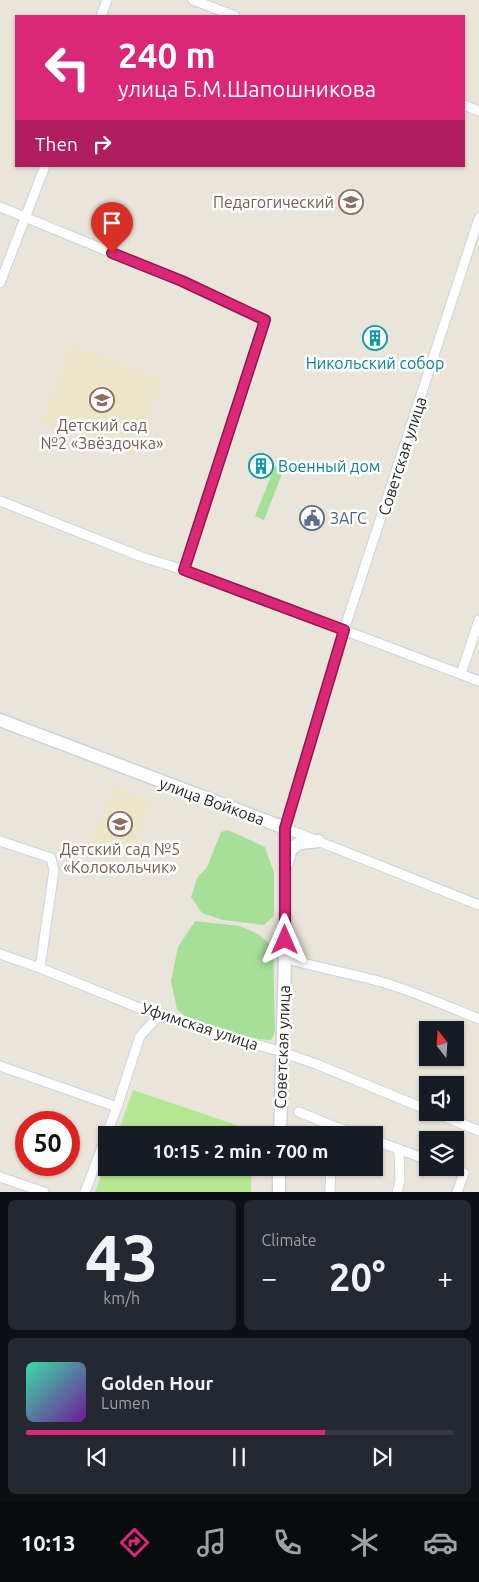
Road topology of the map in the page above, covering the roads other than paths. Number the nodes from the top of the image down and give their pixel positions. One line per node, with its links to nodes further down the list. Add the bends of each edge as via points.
1 (107, 0): 3 (street)
2 (193, 0): 4 (street)
3 (101, 15)
4 (232, 15)
5 (465, 105): 6 (street)
6 (479, 111)
7 (45, 167): 9 (street)
8 (0, 207): 9 (street)
9 (26, 218): 11 (street); 13 (street, via 182,281 265,320)
10 (479, 218): 15 (street, Советская улица)
11 (0, 283)
12 (0, 501): 13 (street)
13 (184, 570): 15 (street)
14 (479, 620): 16 (street)
15 (344, 630): 16 (street); 20 (street, Советская улица)
16 (461, 674): 17 (street)
17 (479, 681)
18 (0, 720): 19 (main road, улица Войкова)
19 (251, 816): 20 (main road, улица Войкова); 23 (main road, via 279,841)
20 (285, 828): 22 (street, улица Войкова); 23 (main road, Советская улица)
21 (0, 841): 27 (street, via 51,858 54,870)
22 (318, 841): 23 (main road, via 300,843 291,849); 24 (street, улица Войкова)
23 (285, 867): 26 (main road, Советская улица)
24 (479, 905)
25 (0, 954): 27 (street, Уфимская улица)
26 (285, 958): 29 (street, Советская улица, via 382,982); 30 (main road, Советская улица)
27 (40, 968): 28 (street, Уфимская улица)
28 (159, 1016): 30 (street, Уфимская улица); 32 (street, via 140,1036)
29 (479, 1019)
30 (282, 1052): 33 (street, Уфимская улица); 36 (main road, Советская улица)
31 (0, 1066): 32 (street)
32 (117, 1106): 47 (street)
33 (419, 1106)
34 (299, 1112): 37 (street)
35 (455, 1121): 38 (street)
36 (280, 1126)
37 (325, 1126)
38 (479, 1131)
39 (383, 1143): 40 (street)
40 (399, 1149): 41 (street); 50 (street, via 400,1181)
41 (419, 1157)
42 (0, 1176): 46 (street)
43 (279, 1176): 48 (main road)
44 (331, 1176): 49 (street)
45 (463, 1176): 51 (street)
46 (44, 1192)
47 (85, 1192)
48 (278, 1192)
49 (330, 1192)
50 (396, 1192)
51 (457, 1192)

